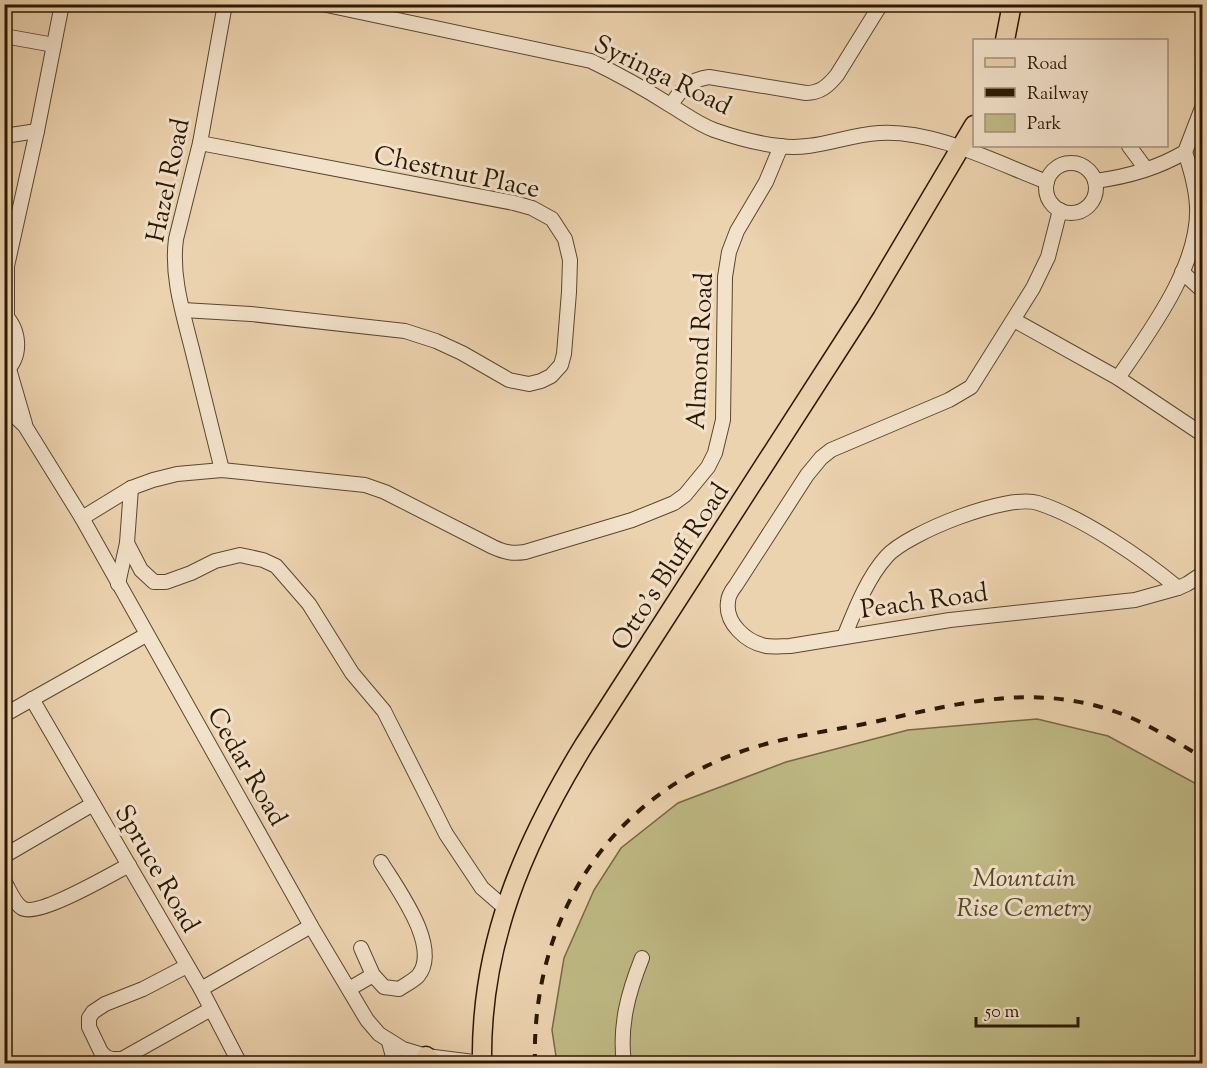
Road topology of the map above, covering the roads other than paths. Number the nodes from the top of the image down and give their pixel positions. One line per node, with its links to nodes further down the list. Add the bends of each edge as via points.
1 (62, 4): 9 (street)
2 (225, 4): 15 (street, Hazel Road)
3 (322, 4): 6 (street, Syringa Road)
4 (881, 4): 10 (street, via 837,75 824,88 806,93 709,77 689,82)
5 (1011, 4): 8 (main road)
6 (385, 11): 10 (street, Syringa Road, via 591,61)
7 (4, 36): 9 (street)
8 (1005, 39)
9 (54, 45): 13 (street)
10 (671, 105): 16 (street, Syringa Road, via 715,130)
11 (1203, 108): 19 (street)
12 (973, 128): 18 (main road, Otto's Bluff Road)
13 (37, 131): 14 (street); 24 (street)
14 (4, 136)
15 (200, 144): 27 (street, Hazel Road, via 174,254); 27 (street, Chestnut Place, via 514,203 544,214 560,228 570,260 566,338 561,365 550,376 519,384 454,349 405,331)
16 (781, 146): 18 (street, Syringa Road, via 808,147 862,135 903,133); 35 (street, Almond Road, via 729,252 725,277 723,420 715,453 674,503 632,520 514,554 364,485)
17 (1130, 147): 20 (street)
18 (961, 149): 22 (street, Syringa Road); 51 (main road, Otto's Bluff Road, via 866,307 566,774)
19 (1185, 152): 20 (street); 25 (street, via 1194,181 1197,228)
20 (1146, 170): 21 (street)
21 (1095, 181): 22 (street, via 1086,168 1070,163 1056,169); 23 (street, via 1096,192 1090,204 1077,212)
22 (1047, 183): 23 (street, via 1050,200)
23 (1060, 210): 29 (street, via 1048,257)
24 (6, 268): 28 (street)
25 (1182, 272): 26 (street); 31 (street)
26 (1203, 290)
27 (183, 310): 35 (street, Hazel Road)
28 (6, 315): 30 (street, via 18,342 16,357)
29 (1014, 320): 31 (street); 43 (street, via 971,387 821,458 729,596 728,614 753,642 790,646)
30 (7, 371): 33 (street, Cedar Road)
31 (1118, 378): 34 (street)
32 (4, 406): 33 (street, Cedar Road)
33 (26, 426): 37 (street, Cedar Road)
34 (1203, 434)
35 (222, 470): 36 (street, Almond Road, via 177,474)
36 (131, 488): 37 (street, Almond Road); 38 (street)
37 (82, 518): 40 (street, Cedar Road)
38 (127, 543): 40 (street); 51 (street, via 141,570 154,582 166,582 240,555 276,566 309,604 352,673 384,711 446,834 482,888)
39 (1203, 574): 41 (street, Peach Road)
40 (118, 584): 42 (street, Cedar Road)
41 (1178, 588): 43 (street, Peach Road, via 1117,603 1016,612); 43 (street, Peach Road, via 1083,524 1037,502 1005,502 913,538 886,557)
42 (146, 635): 44 (street); 52 (street, Cedar Road)
43 (844, 637)
44 (32, 699): 45 (street); 46 (street, Spruce Road)
45 (4, 715)
46 (93, 804): 47 (street); 49 (street, Spruce Road)
47 (4, 856)
48 (381, 862): 56 (street, via 419,928 424,961 418,975 399,989 384,987)
49 (129, 865): 50 (street, via 33,911 18,904); 55 (street, Spruce Road)
50 (4, 881)
51 (505, 908): 62 (main road, Otto's Bluff Road, via 486,982)
52 (311, 926): 57 (street, Cedar Road); 58 (street)
53 (361, 948): 56 (street)
54 (642, 958): 65 (street, via 626,1007)
55 (187, 966): 58 (street, Spruce Road); 59 (street, via 99,1007 89,1018 93,1038 105,1057 122,1059)
56 (374, 975): 57 (street)
57 (349, 989): 60 (street, Cedar Road, via 367,1020)
58 (201, 990): 59 (street, Spruce Road)
59 (212, 1010): 63 (street, Spruce Road)
60 (389, 1042): 61 (street, Cedar Road); 64 (street)
61 (431, 1060): 62 (street, Cedar Road)
62 (482, 1063)
63 (240, 1064)
64 (395, 1064)
65 (624, 1064)

